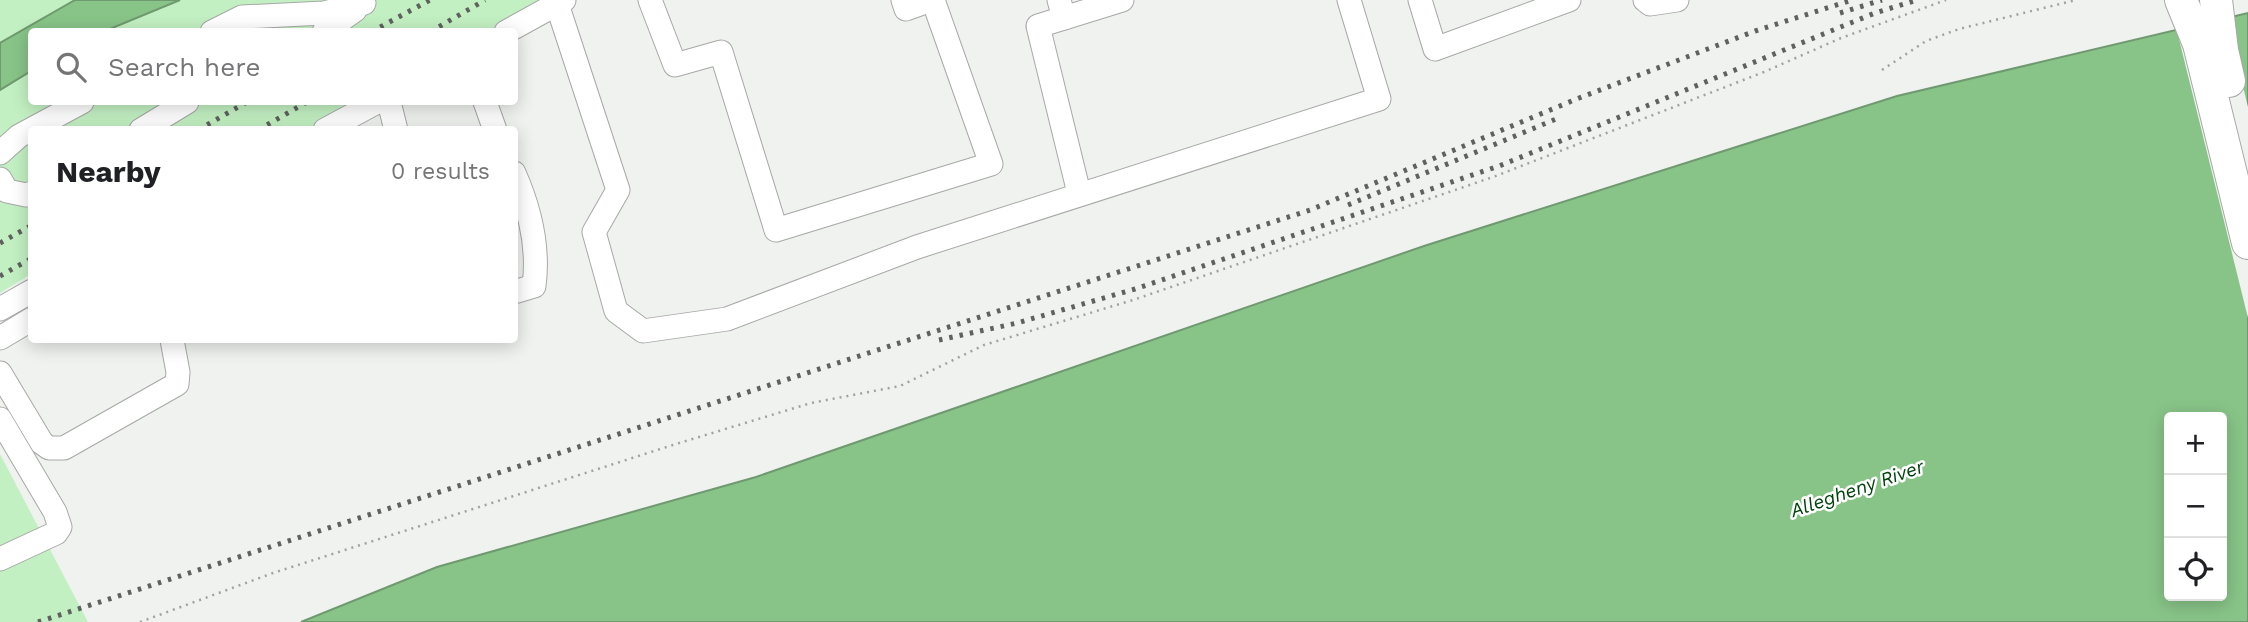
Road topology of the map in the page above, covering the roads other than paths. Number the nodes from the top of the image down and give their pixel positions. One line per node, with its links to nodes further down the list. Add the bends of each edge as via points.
1 (650, 0): 3 (street, via 675,65 721,52 776,230 991,163)
2 (903, 0): 3 (street, via 906,9)
3 (932, 0)
4 (1122, 0): 16 (street)
5 (1349, 0): 36 (street, via 1379,99)
6 (1420, 0): 7 (street, via 1435,49)
7 (1569, 0)
8 (1645, 0): 9 (street, via 1650,4)
9 (1677, 0)
10 (2181, 0): 20 (highway)
11 (2191, 0): 20 (highway)
12 (2205, 0): 20 (highway)
13 (2216, 0): 20 (highway)
14 (367, 2): 17 (street, via 324,13 242,17); 18 (street)
15 (560, 2): 19 (street); 36 (street, via 618,190 594,232 616,311 643,331 727,319 917,247)
16 (1061, 9): 36 (street, via 1038,26)
17 (220, 28)
18 (330, 28)
19 (513, 28)
20 (2210, 47): 33 (highway); 38 (highway)
21 (76, 105): 26 (street)
22 (182, 105): 27 (street)
23 (371, 105): 28 (street)
24 (390, 105): 29 (street)
25 (486, 105): 30 (street)
26 (38, 126)
27 (148, 126)
28 (332, 126)
29 (395, 126)
30 (494, 126)
31 (28, 131): 32 (street)
32 (0, 153)
33 (2248, 157)
34 (0, 179): 37 (street, via 7,191)
35 (518, 182): 39 (street, via 537,259)
36 (1079, 193)
37 (28, 194)
38 (2248, 243)
39 (524, 289)
40 (28, 293): 41 (street)
41 (0, 309)
42 (28, 320): 43 (street)
43 (0, 338)
44 (173, 343): 45 (street, via 177,384 64,448 42,443)
45 (0, 373)
46 (0, 419): 47 (street, via 60,527)
47 (0, 559)

